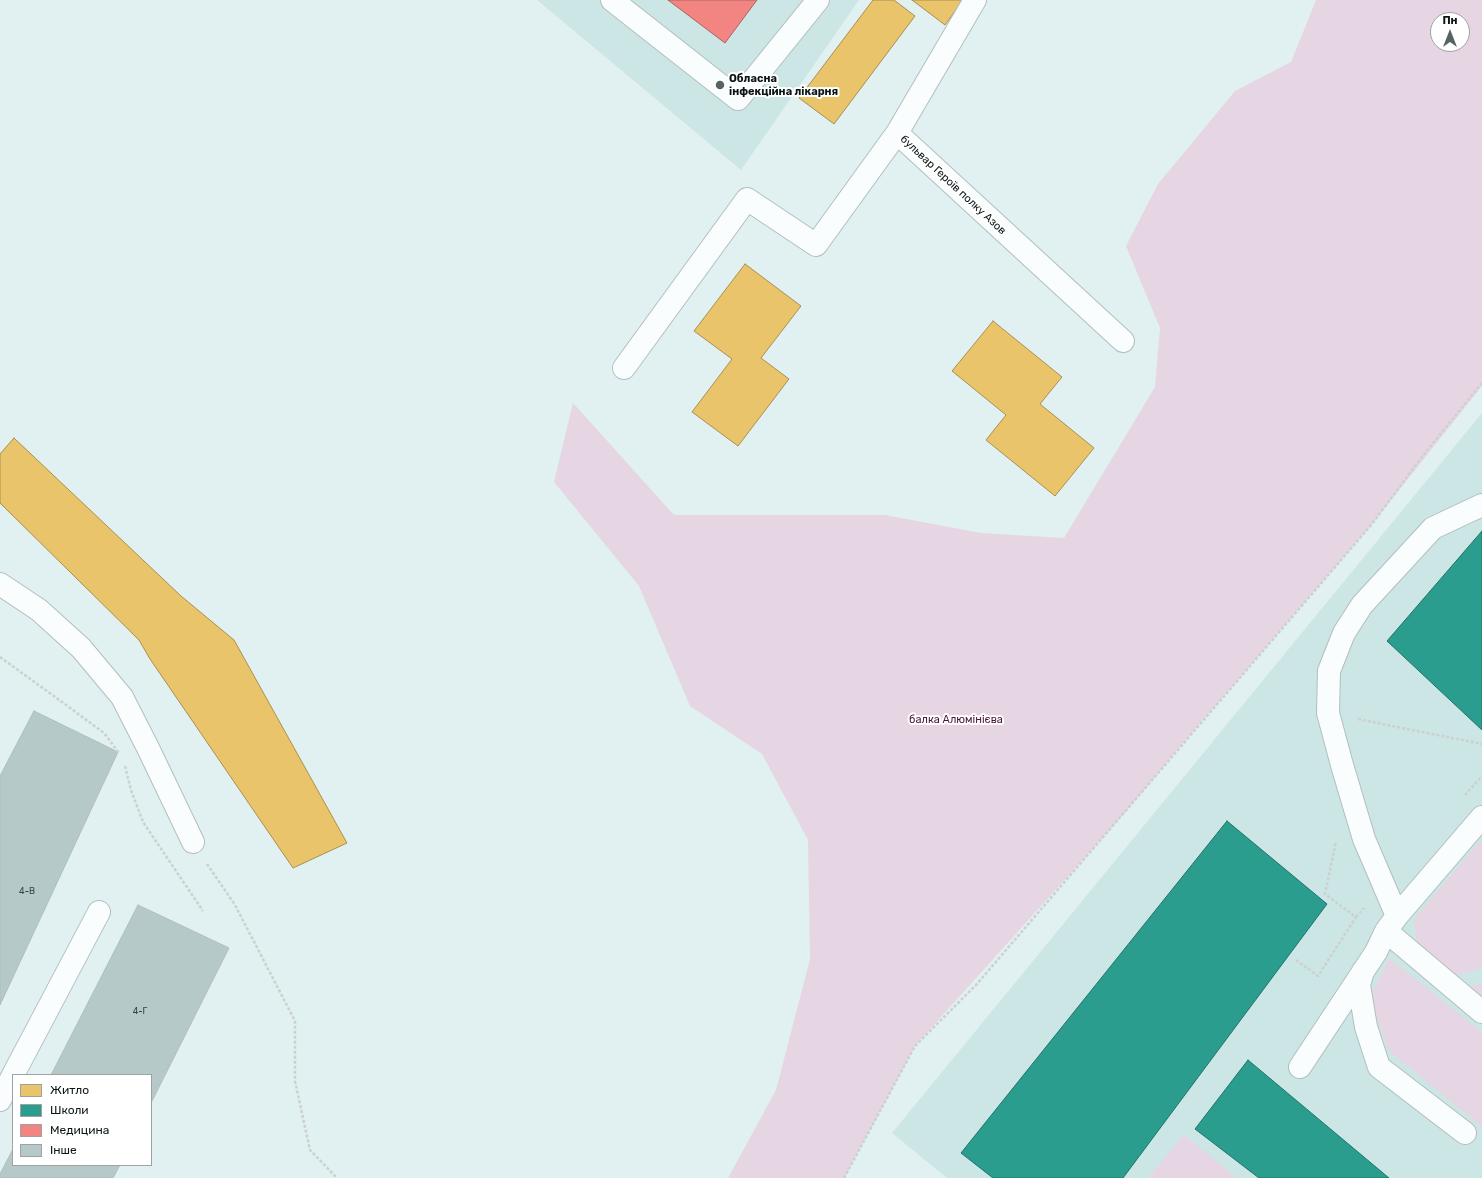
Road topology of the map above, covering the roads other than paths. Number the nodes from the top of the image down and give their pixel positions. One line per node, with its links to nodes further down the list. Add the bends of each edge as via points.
1 (612, 0): 2 (street, via 738,99)
2 (818, 0)
3 (975, 0): 4 (street, бульвар Героїв полку Азов)
4 (897, 133): 5 (street, бульвар Героїв полку Азов); 6 (street, via 816,245 746,199)
5 (1123, 341)
6 (624, 368)
7 (1482, 505): 12 (street, via 1433,528 1362,605 1344,633 1329,671 1328,713 1364,839)
8 (0, 584): 10 (street, via 39,610 81,648 122,697)
9 (1482, 817): 12 (street)
10 (192, 842)
11 (99, 912): 16 (street)
12 (1392, 923): 13 (street); 14 (street)
13 (1363, 971): 15 (street); 19 (street, via 1359,985 1366,1026 1379,1067)
14 (1482, 1012)
15 (1300, 1067)
16 (14, 1074)
17 (12, 1077): 18 (street)
18 (0, 1100)
19 (1464, 1133)

